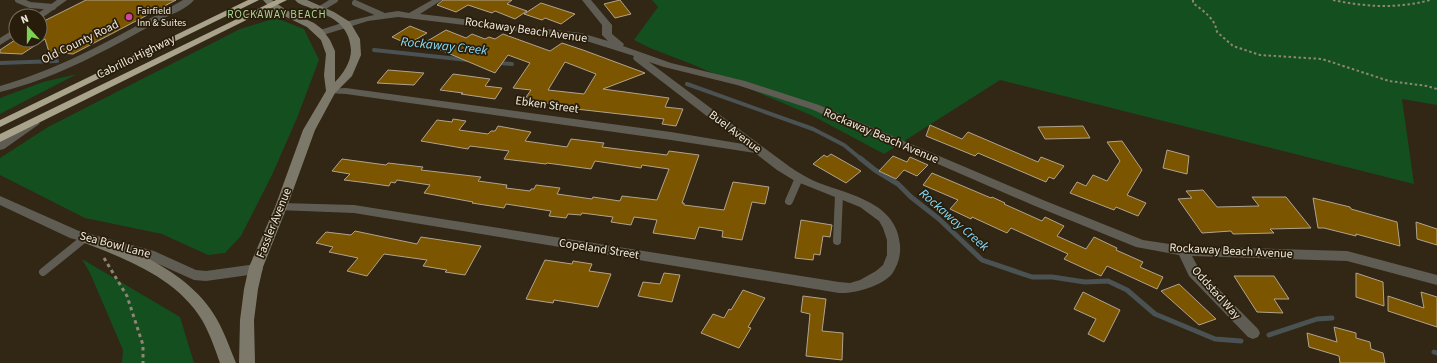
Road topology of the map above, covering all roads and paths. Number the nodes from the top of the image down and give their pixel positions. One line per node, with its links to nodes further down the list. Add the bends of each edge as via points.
1 (18, 0): 15 (lane)
2 (63, 0): 17 (street)
3 (190, 0): 28 (street, Old County Road, via 78,60)
4 (235, 0): 22 (highway)
5 (255, 0): 22 (highway, Cabrillo Highway)
6 (284, 0): 16 (highway, Cabrillo Highway)
7 (299, 0): 18 (street)
8 (335, 0): 18 (lane)
9 (438, 0): 21 (street)
10 (586, 0): 25 (street, Buel Avenue, via 607,25 607,35)
11 (1192, 0): 29 (path, via 1216,24 1217,32 1233,46 1260,55 1322,59 1388,81 1427,86)
12 (1333, 0): 13 (path, via 1373,8 1407,6)
13 (1430, 0)
14 (355, 2): 20 (lane)
15 (29, 3): 17 (lane)
16 (269, 3): 24 (street, via 309,23); 31 (highway, Cabrillo Highway)
17 (53, 7): 19 (street)
18 (320, 9): 23 (street)
19 (48, 10)
20 (382, 15): 21 (street, Rockaway Beach Avenue); 23 (street, Rockaway Beach Avenue)
21 (412, 15): 25 (street, Rockaway Beach Avenue, via 581,36)
22 (209, 22): 32 (highway, Cabrillo Highway)
23 (347, 24): 24 (street, Rockaway Beach Avenue); 30 (street, Fassler Avenue, via 355,38 356,54 347,76)
24 (320, 33): 30 (street, via 330,52)
25 (629, 52): 26 (street, Rockaway Beach Avenue); 27 (street, Buel Avenue)
26 (690, 72): 27 (street, via 678,78); 45 (street, Rockaway Beach Avenue, via 741,83 816,108 1141,244)
27 (674, 86): 35 (street, Buel Avenue)
28 (0, 88)
29 (1437, 90)
30 (331, 91): 35 (street, Ebken Street, via 663,134); 40 (street, Fassler Avenue, via 309,130)
31 (46, 115): 33 (highway, Cabrillo Highway); 34 (street)
32 (0, 124)
33 (0, 138)
34 (0, 146)
35 (759, 151): 36 (street, Buel Avenue)
36 (799, 178): 37 (street, Buel Avenue); 39 (lane)
37 (839, 195): 42 (lane); 44 (street, Buel Avenue, via 874,209 886,219 892,232)
38 (0, 200): 41 (street, Sea Bowl Lane)
39 (788, 201)
40 (281, 207): 44 (street, Copeland Street, via 354,209 850,288 887,271 893,260); 46 (street, Fassler Avenue)
41 (85, 238): 43 (street); 46 (street, Sea Bowl Lane, via 143,252 200,276); 47 (lane)
42 (837, 241)
43 (100, 244): 50 (path, via 104,259 127,296 143,345); 51 (street, via 147,264 182,287 210,320)
44 (894, 246)
45 (1183, 251): 48 (street, Rockaway Beach Avenue, via 1348,256); 49 (street, Oddstad Way, via 1194,272)
46 (256, 269): 52 (street, Fassler Avenue, via 248,315)
47 (43, 272)
48 (1437, 280)
49 (1253, 333)
50 (143, 363)
51 (228, 363)
52 (247, 363)

